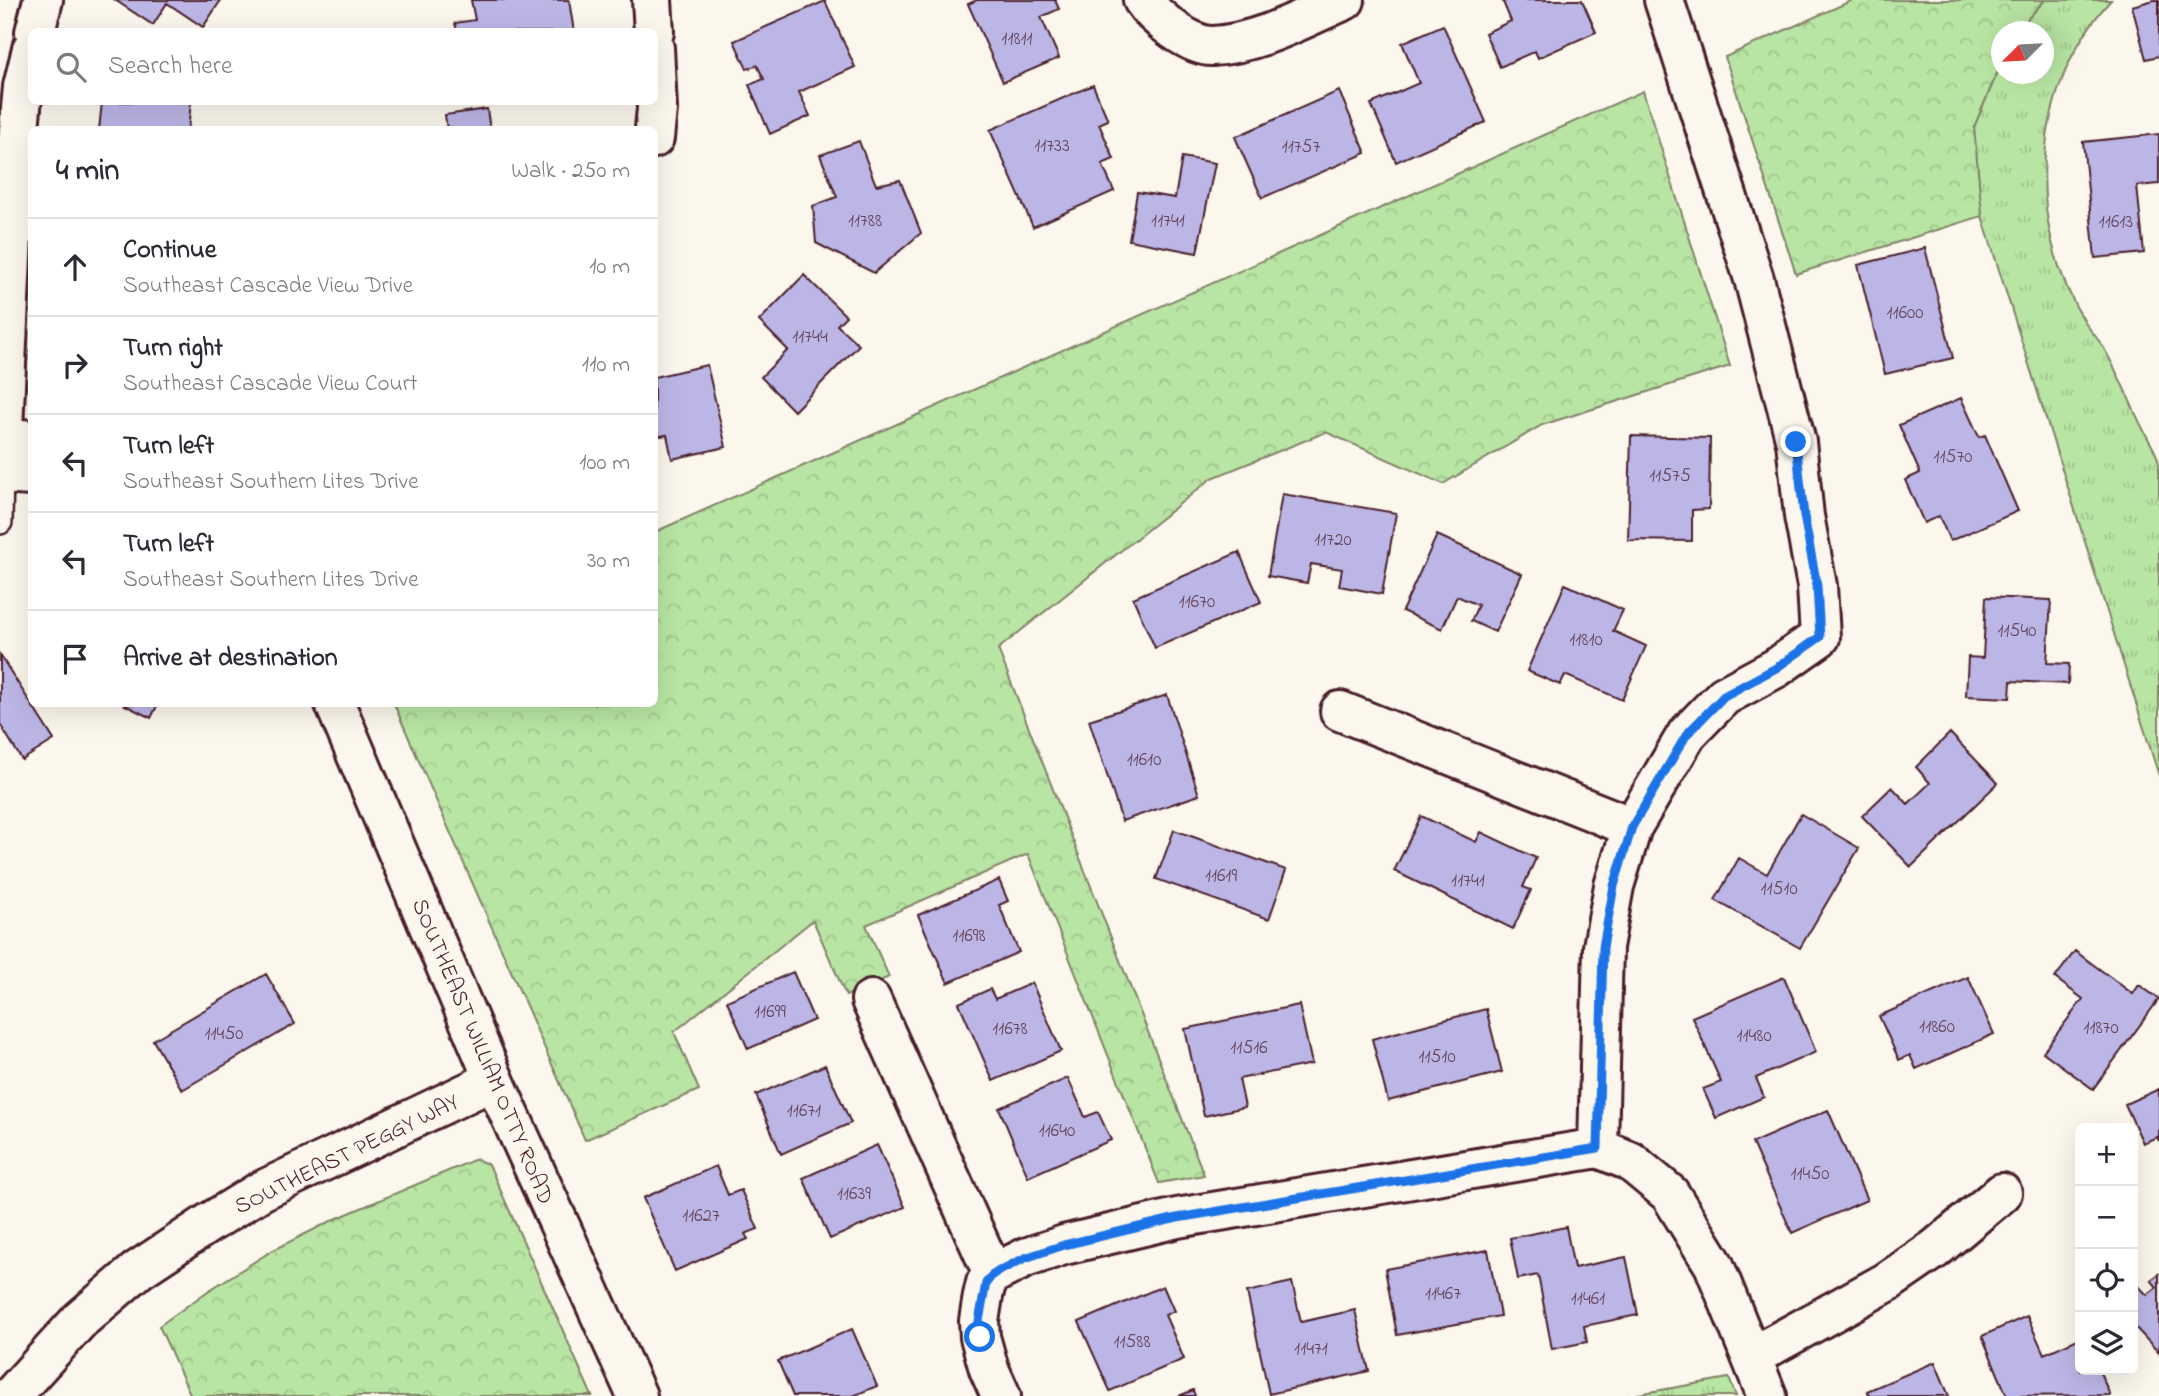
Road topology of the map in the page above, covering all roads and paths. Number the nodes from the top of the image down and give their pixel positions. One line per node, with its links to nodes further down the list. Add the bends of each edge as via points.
1 (43, 0): 6 (street)
2 (652, 0): 7 (street)
3 (1143, 0): 4 (street, via 1175,32 1210,46 1255,39)
4 (1345, 0)
5 (1664, 0): 16 (street, via 1754,279 1796,442 1820,637 1724,696 1687,734)
6 (37, 28)
7 (654, 28)
8 (28, 66): 11 (street, via 15,171)
9 (657, 105): 10 (street)
10 (655, 126)
11 (12, 438): 12 (street)
12 (11, 475): 13 (lane)
13 (0, 522)
14 (336, 707): 18 (street, SOUTHEAST WILLIAM OTTY ROAD)
15 (1340, 712): 16 (street)
16 (1632, 827): 19 (street, via 1614,886 1603,947)
17 (872, 1000): 21 (street)
18 (494, 1080): 23 (street, SOUTHEAST PEGGY WAY, via 261,1191 209,1223 138,1270 80,1320); 24 (street, SOUTHEAST WILLIAM OTTY ROAD)
19 (1598, 1148): 21 (street, via 1177,1218 1064,1245); 22 (street, via 1630,1161 1670,1194 1714,1265)
20 (2002, 1193): 22 (street, via 1887,1282)
21 (993, 1274): 25 (street, via 986,1283 980,1337)
22 (1753, 1356): 26 (street)
23 (11, 1396)
24 (637, 1396)
25 (1001, 1396)
26 (1767, 1396)

